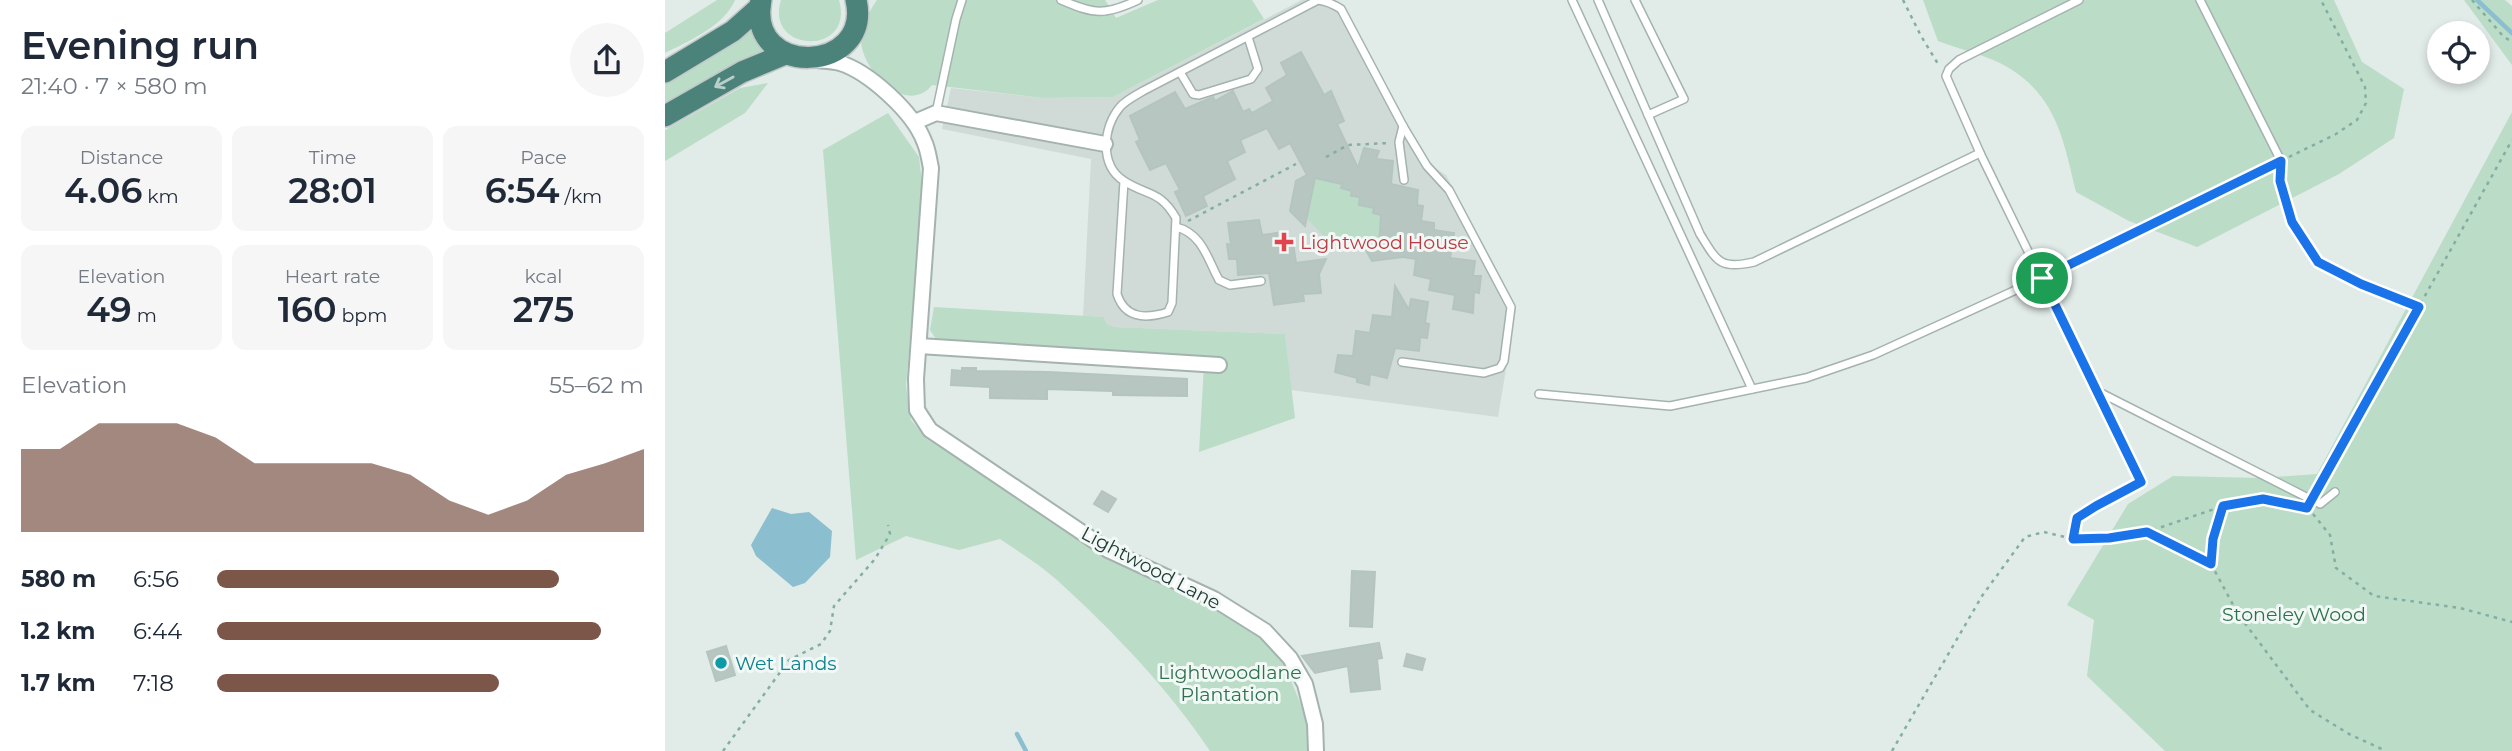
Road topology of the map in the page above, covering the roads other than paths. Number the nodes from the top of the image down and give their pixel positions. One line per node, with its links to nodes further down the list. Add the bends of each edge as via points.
1 (962, 0): 18 (lane)
2 (1061, 0): 3 (lane, via 1087,11 1114,11)
3 (1137, 0)
4 (1572, 0): 34 (lane)
5 (1598, 0): 19 (lane)
6 (1635, 0): 19 (lane, via 1684,99)
7 (2079, 0): 24 (lane, via 1958,60 1949,69 1946,76)
8 (2200, 0): 25 (lane)
9 (859, 2): 11 (highway)
10 (760, 4): 13 (highway, via 766,34); 16 (highway, via 733,31)
11 (851, 35): 14 (highway, via 828,56); 15 (street)
12 (1248, 37): 17 (lane); 17 (lane, via 1258,69 1251,79 1199,95 1193,94); 22 (lane, via 1318,0 1335,5)
13 (785, 54): 14 (highway); 20 (highway, one-way to 20, via 742,72)
14 (813, 59): 15 (street, Lightwood Lane, via 839,62)
15 (858, 71): 21 (street, Lightwood Lane)
16 (665, 72)
17 (1180, 72): 23 (lane, via 1121,105)
18 (936, 113): 21 (street); 23 (street)
19 (1648, 115): 24 (lane, via 1700,234 1716,259 1733,267 1753,262)
20 (665, 116)
21 (915, 122): 31 (street, Lightwood Lane, via 931,168)
22 (1403, 126): 26 (lane, via 1399,142); 32 (lane, via 1427,166 1449,190 1511,307 1500,368 1484,373)
23 (1105, 144): 27 (lane)
24 (1980, 153): 29 (lane)
25 (2281, 161)
26 (1404, 180)
27 (1124, 181): 28 (lane, via 1155,194 1170,207); 28 (lane, via 1117,294 1128,312 1149,316 1168,312)
28 (1176, 227): 30 (lane, via 1196,238 1219,280 1230,285)
29 (2042, 278): 34 (lane, via 1873,355 1807,378); 35 (lane)
30 (1261, 281)
31 (919, 346): 33 (street); 39 (street, Lightwood Lane, via 917,410 930,430 1108,550 1214,599 1265,631 1290,658 1305,684)
32 (1402, 362)
33 (1219, 365)
34 (1752, 388): 36 (lane, via 1669,406)
35 (2096, 391): 37 (lane); 38 (lane, via 2309,504 2320,504)
36 (1539, 394)
37 (2141, 482)
38 (2335, 492)
39 (1316, 751)

